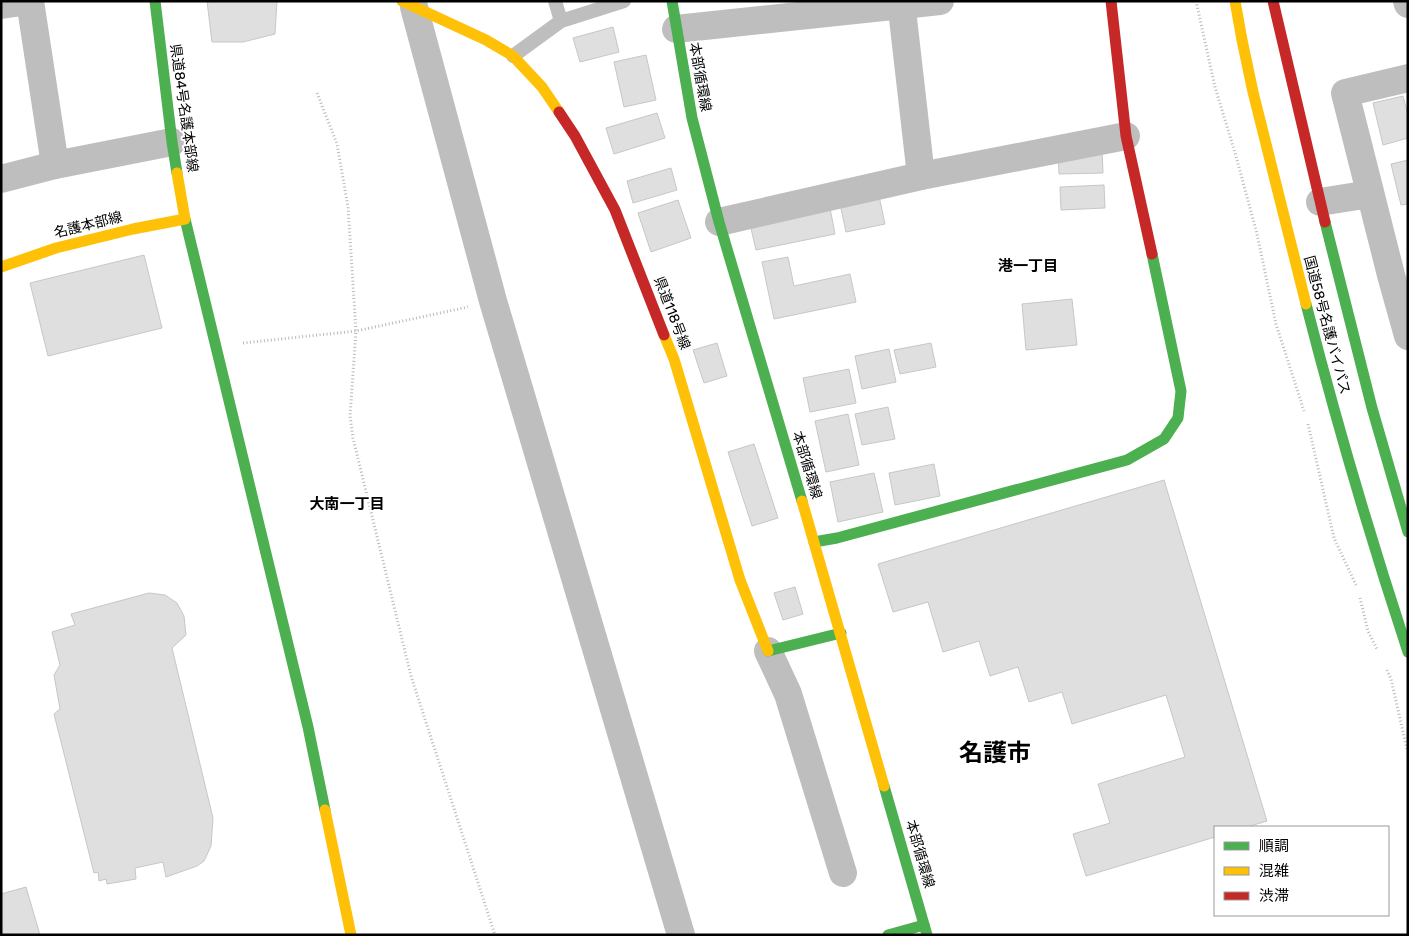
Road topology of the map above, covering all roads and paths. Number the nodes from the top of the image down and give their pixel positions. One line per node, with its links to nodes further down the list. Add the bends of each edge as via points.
1 (29, 1): 12 (street); 20 (street)
2 (155, 1): 19 (main road, 県道84号名護本部線)
3 (555, 1): 13 (lane)
4 (624, 1): 13 (lane)
5 (672, 1): 14 (main road, 本部循環線)
6 (940, 1): 11 (street)
7 (1111, 1): 18 (main road)
8 (1235, 1): 37 (main road, 国道58号名護バイパス, via 1273,180 1315,342 1365,519)
9 (1273, 1): 24 (main road, 国道58号名護バイパス)
10 (411, 3): 15 (main road, 県道118号線); 29 (street)
11 (901, 3): 14 (street); 21 (street)
12 (1, 4)
13 (561, 22): 15 (lane)
14 (676, 29): 26 (main road, 本部循環線, via 692,118)
15 (513, 56): 36 (main road, 県道118号線, via 542,87 575,136 615,210 674,359 740,580)
16 (1408, 78): 23 (street, via 1345,93)
17 (317, 93): 30 (path, via 337,144 348,207)
18 (1126, 136): 21 (street); 34 (main road, via 1181,391 1178,418 1164,439 1127,460)
19 (172, 142): 20 (street); 25 (main road, 県道84号名護本部線)
20 (55, 165): 22 (street)
21 (922, 176): 26 (street)
22 (1, 179)
23 (1370, 194): 24 (street); 28 (street)
24 (1320, 202): 33 (main road, 国道58号名護バイパス, via 1375,422)
25 (185, 219): 27 (main road, 名護本部線, via 56,248); 40 (main road, 県道84号名護本部線, via 308,728)
26 (719, 222): 34 (main road, 本部循環線)
27 (1, 267)
28 (1399, 273): 31 (street)
29 (493, 301): 30 (path); 42 (street)
30 (356, 331): 32 (path); 41 (path, via 350,416 353,438 411,676)
31 (1408, 336)
32 (243, 343)
33 (1408, 532)
34 (814, 542): 35 (main road, 本部循環線)
35 (841, 633): 36 (main road); 39 (main road, 本部循環線)
36 (768, 651): 38 (street, via 788,694)
37 (1408, 652)
38 (843, 873)
39 (926, 930): 43 (main road)
40 (352, 935)
41 (496, 935)
42 (681, 935)
43 (888, 935)

